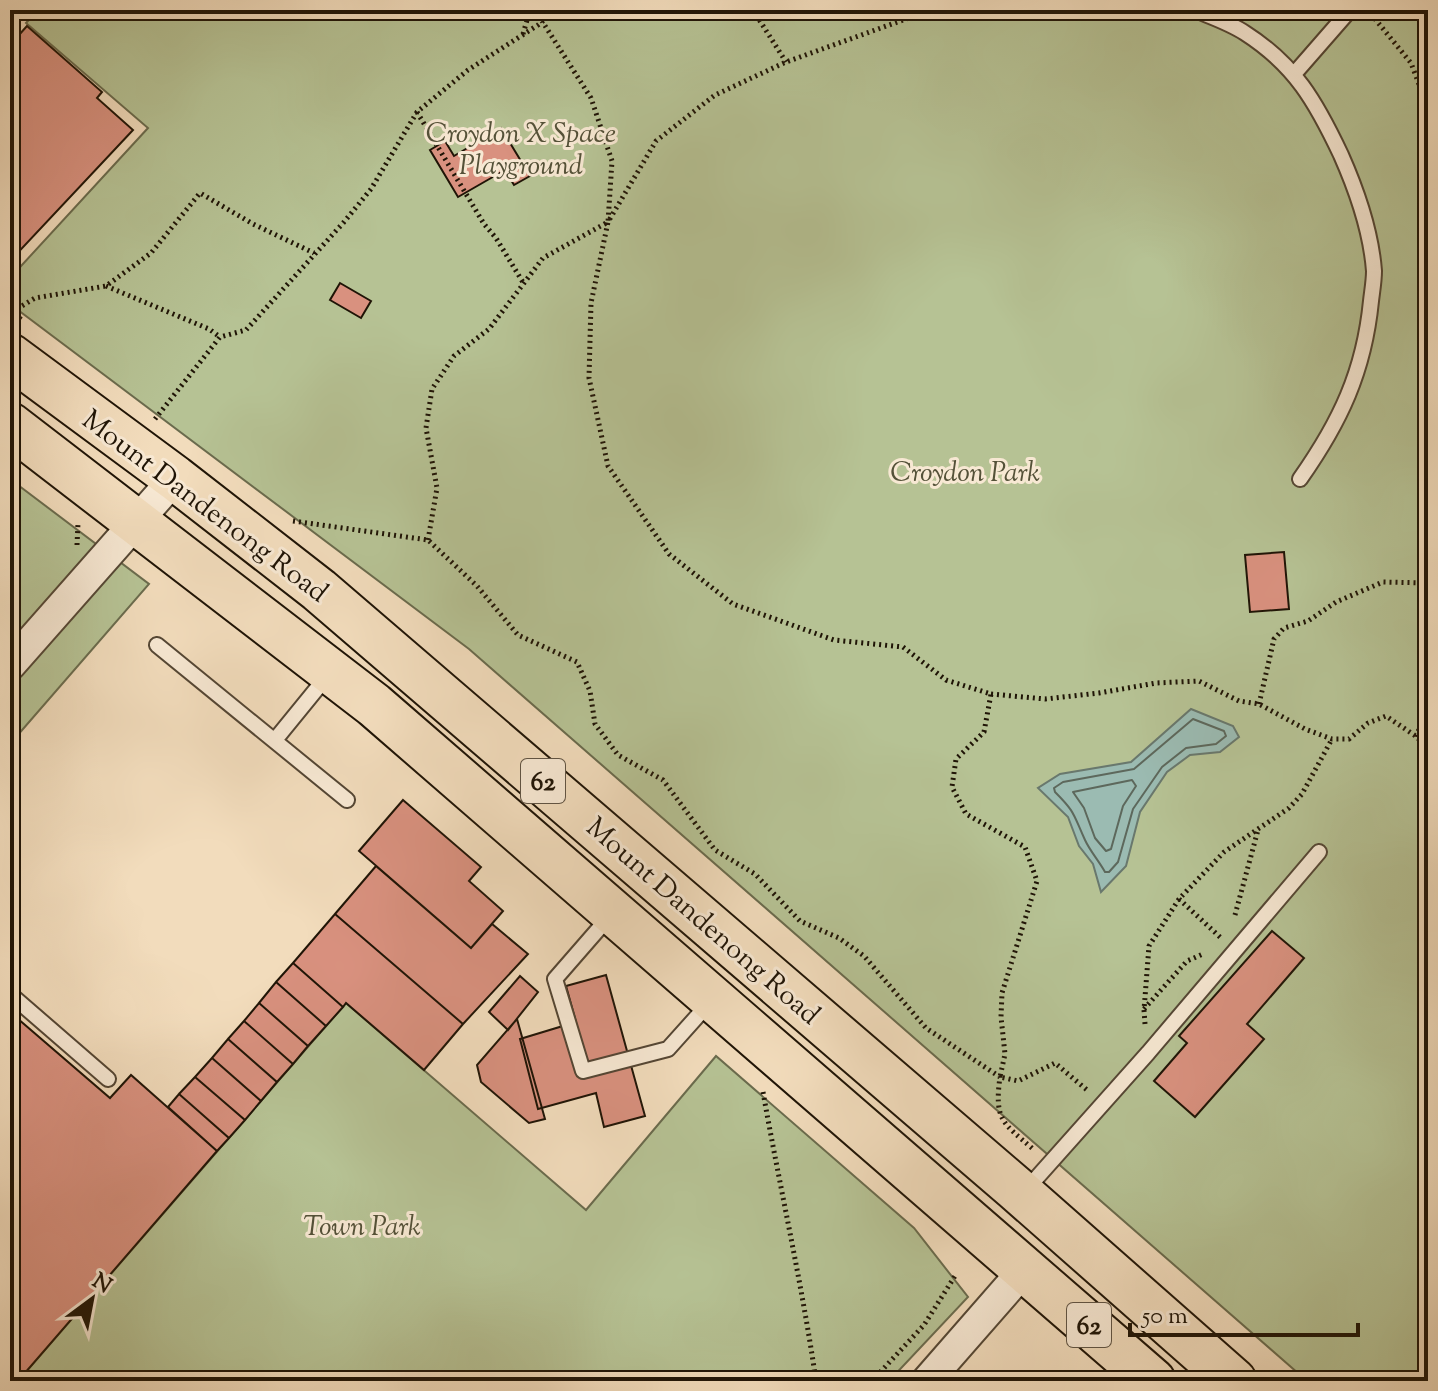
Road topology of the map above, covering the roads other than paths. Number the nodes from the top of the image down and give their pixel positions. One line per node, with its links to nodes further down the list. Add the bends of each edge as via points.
1 (1195, 10): 3 (lane, via 1244,32)
2 (1350, 10): 3 (lane)
3 (1295, 73): 7 (lane, via 1349,173 1363,211 1374,272 1368,335 1345,407)
4 (17, 338): 6 (main road, Mount Dandenong Road / 62)
5 (10, 425): 8 (main road, Mount Dandenong Road / 62)
6 (175, 478): 8 (street); 19 (main road, Mount Dandenong Road / 62, via 319,590)
7 (1300, 479)
8 (137, 523): 10 (street); 11 (main road, Mount Dandenong Road / 62)
9 (157, 645): 12 (lane)
10 (10, 665)
11 (332, 671): 12 (lane); 15 (main road, Mount Dandenong Road / 62)
12 (275, 740): 13 (lane)
13 (347, 800)
14 (1319, 852): 19 (lane)
15 (615, 911): 17 (main road, Mount Dandenong Road / 62); 17 (lane, via 555,979 583,1071 668,1049)
16 (10, 994): 18 (lane)
17 (714, 998): 21 (main road, Mount Dandenong Road / 62)
18 (108, 1079)
19 (1036, 1179): 20 (main road, Mount Dandenong Road / 62)
20 (1059, 1228): 21 (main road); 24 (main road, Mount Dandenong Road / 62)
21 (1024, 1270): 22 (street); 23 (main road, Mount Dandenong Road / 62)
22 (927, 1381)
23 (1153, 1381)
24 (1234, 1381)

